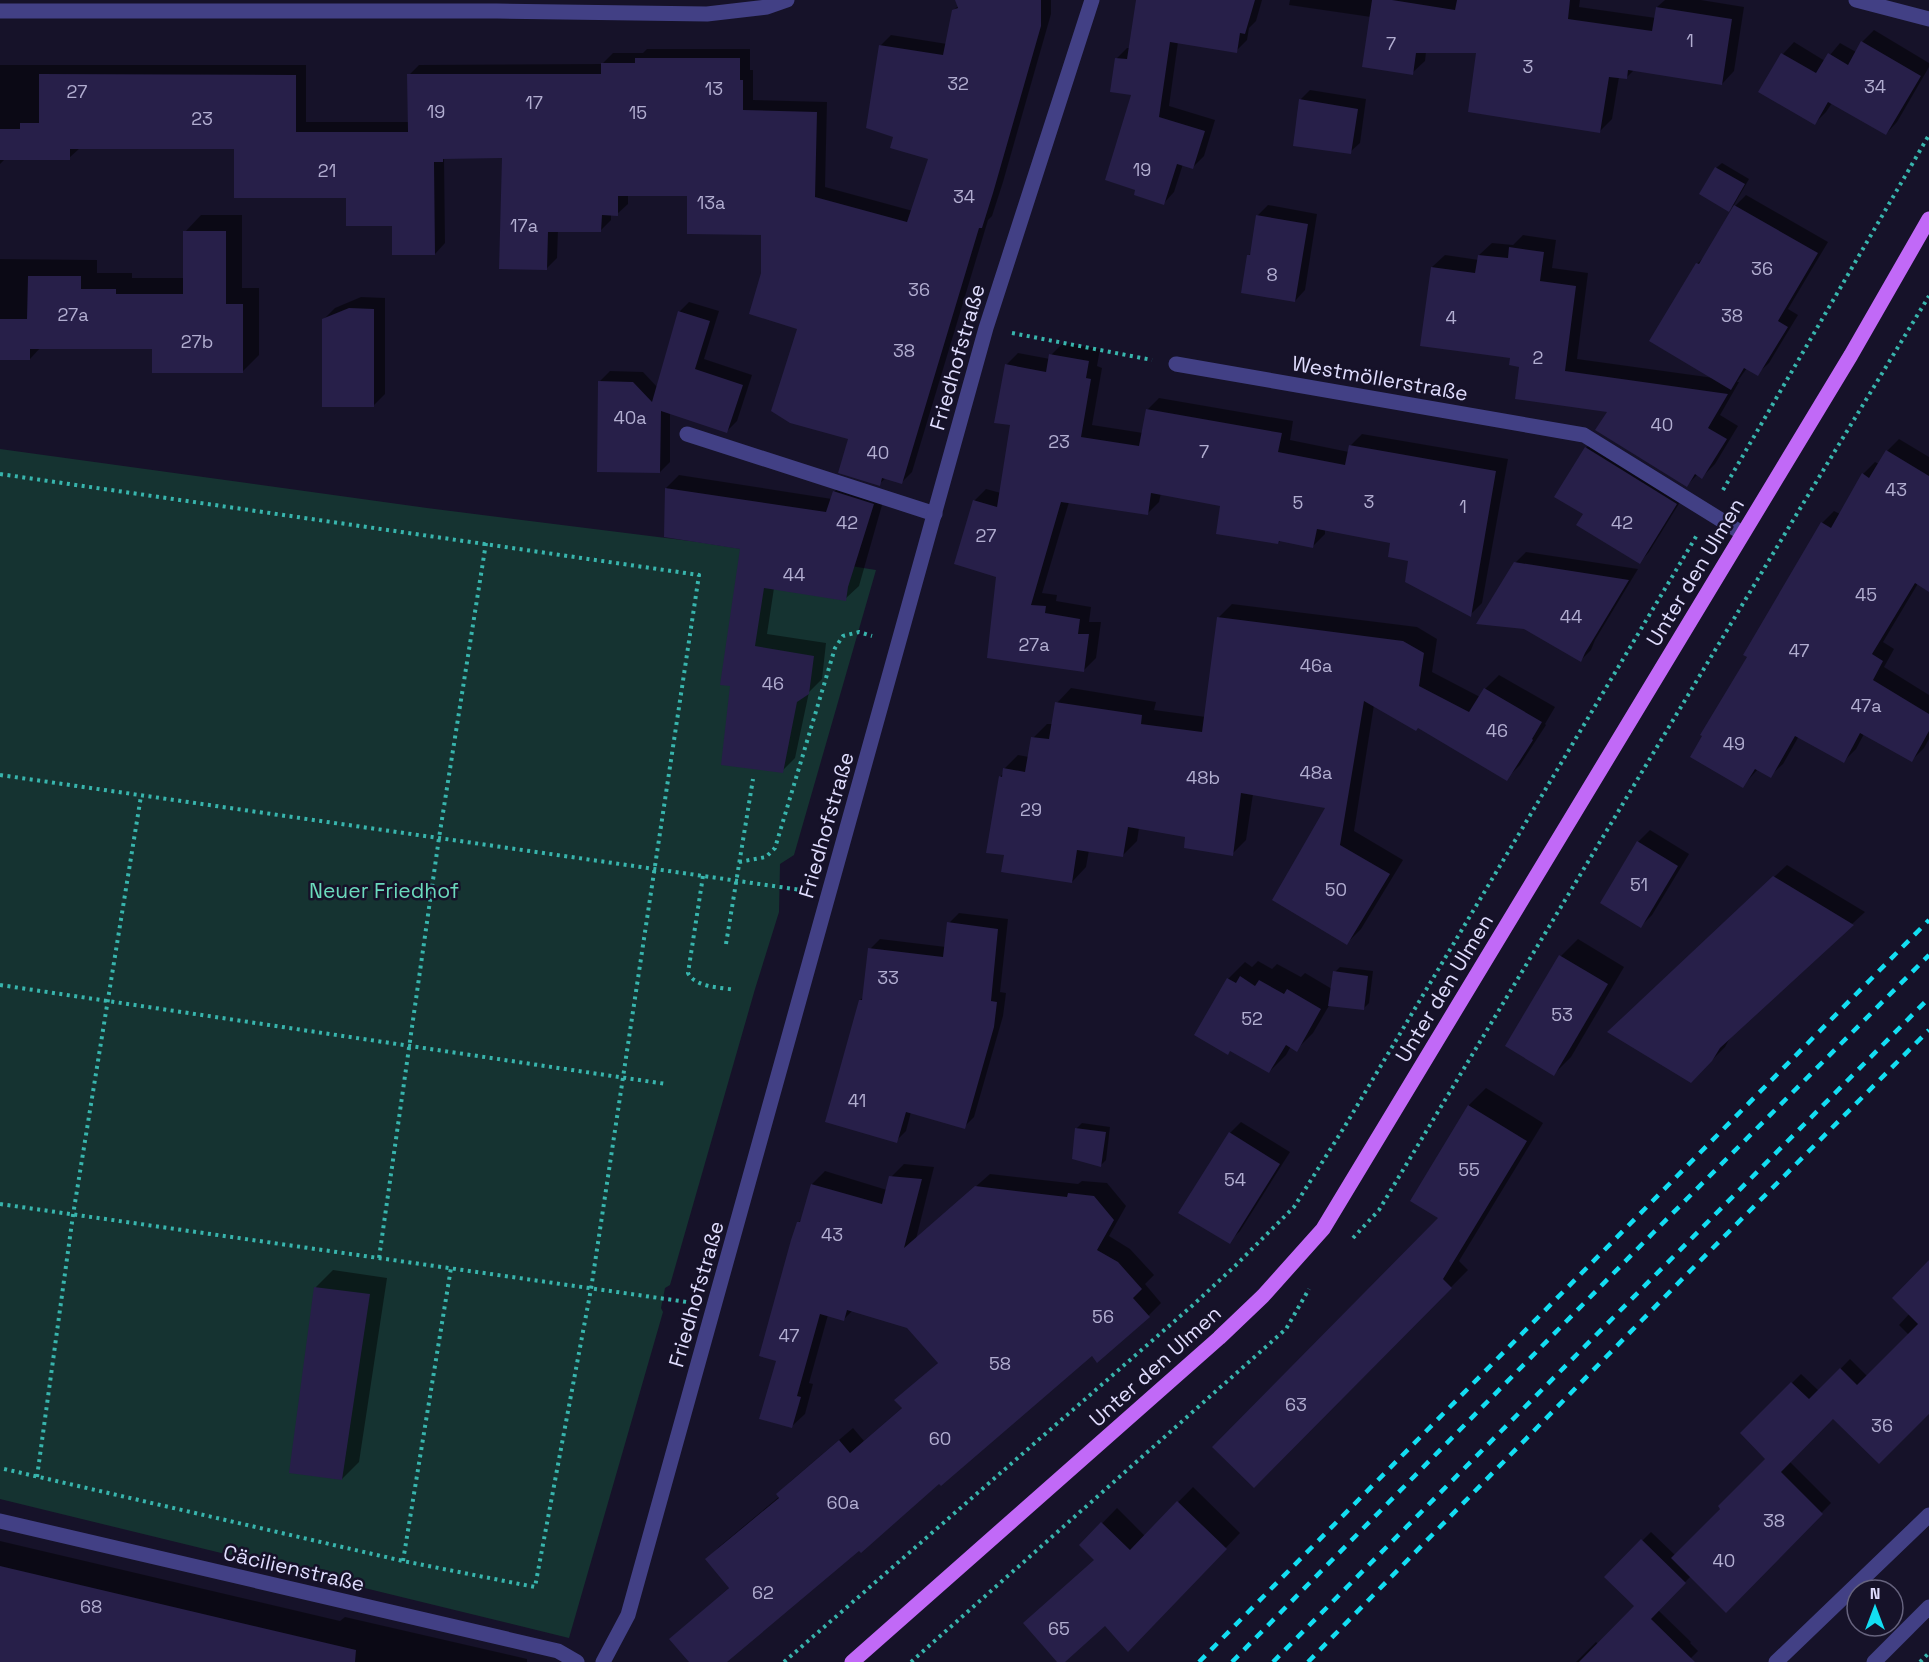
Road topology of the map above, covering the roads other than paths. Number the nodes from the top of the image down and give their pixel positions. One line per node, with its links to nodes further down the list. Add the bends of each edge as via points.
1 (787, 0): 4 (street, via 767,7 707,14)
2 (1092, 0): 9 (street, Friedhofstraße, via 986,328)
3 (1856, 0): 5 (street)
4 (0, 11)
5 (1929, 19)
6 (1929, 219): 10 (main road, Unter den Ulmen)
7 (1176, 364): 10 (street, Westmöllerstraße, via 1584,435)
8 (687, 434): 9 (street)
9 (935, 514): 15 (street, Friedhofstraße, via 628,1616)
10 (1742, 533): 16 (main road, Unter den Ulmen, via 1323,1229 1219,1338)
11 (1929, 1515): 17 (street)
12 (0, 1521): 14 (street, Cäcilienstraße, via 558,1650)
13 (1929, 1607): 18 (street)
14 (577, 1662)
15 (603, 1662)
16 (852, 1662)
17 (1776, 1662)
18 (1874, 1662)

